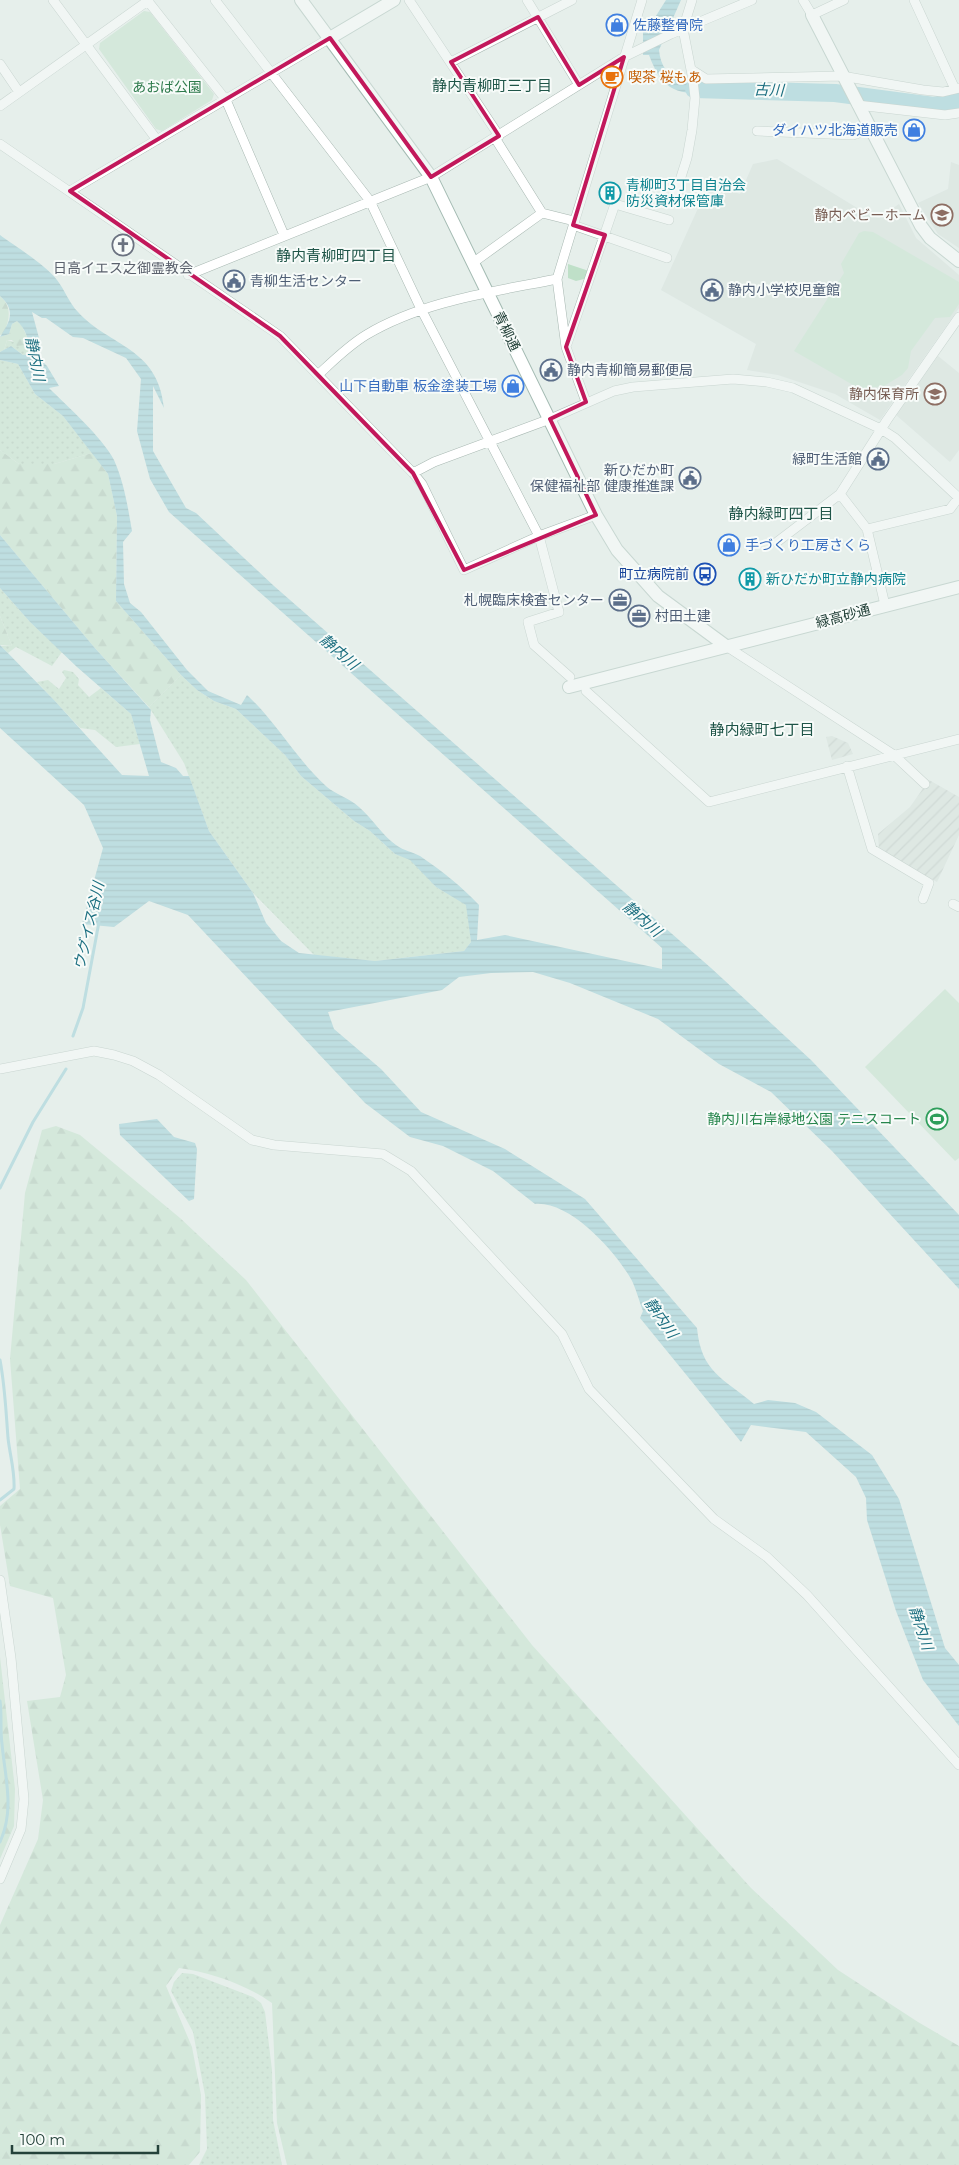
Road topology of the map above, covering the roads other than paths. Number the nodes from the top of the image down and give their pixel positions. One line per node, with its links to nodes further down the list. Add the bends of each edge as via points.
1 (53, 0): 19 (street)
2 (148, 0): 19 (street); 29 (street)
3 (215, 0): 24 (street)
4 (301, 0): 18 (street, 青柳通)
5 (394, 0): 18 (street)
6 (409, 0): 21 (street)
7 (527, 0): 16 (street)
8 (572, 0): 16 (street)
9 (642, 0): 20 (street)
10 (692, 0): 17 (street)
11 (752, 0): 17 (street)
12 (803, 0): 15 (street)
13 (844, 0): 15 (street)
14 (914, 0): 27 (street)
15 (812, 15): 25 (street)
16 (538, 17): 21 (street); 26 (street)
17 (683, 29): 20 (street); 23 (street)
18 (330, 38): 24 (street); 38 (street, 青柳通)
19 (86, 45): 28 (street); 36 (street)
20 (624, 57): 26 (street); 44 (street)
21 (451, 62): 35 (street)
22 (0, 64): 28 (street)
23 (692, 70): 25 (street, via 706,79); 40 (street, via 695,98 688,158)
24 (271, 73): 29 (street); 41 (street)
25 (844, 79): 27 (street, via 943,92); 30 (street)
26 (579, 85): 35 (street)
27 (957, 88)
28 (20, 92): 31 (street)
29 (226, 100): 36 (street); 45 (street)
30 (856, 103): 32 (street, via 945,115); 33 (street)
31 (0, 106)
32 (959, 113)
33 (870, 129): 34 (street, via 854,135); 48 (street, via 921,226 930,238)
34 (757, 131)
35 (497, 137): 38 (street); 42 (street)
36 (157, 140): 39 (street)
37 (0, 144): 39 (street)
38 (431, 178): 41 (street); 49 (street, 青柳通)
39 (70, 191): 50 (street)
40 (674, 199)
41 (370, 201): 45 (street); 53 (street)
42 (542, 213): 44 (street); 49 (street)
43 (669, 220): 46 (street, via 615,204)
44 (574, 223): 46 (street); 51 (street)
45 (284, 235): 50 (street)
46 (605, 235): 47 (street); 55 (street)
47 (667, 258)
48 (959, 261)
49 (474, 262): 52 (street, 青柳通)
50 (188, 275): 56 (street, via 280,336)
51 (557, 279): 52 (street); 55 (street)
52 (490, 294): 53 (street); 58 (street, 青柳通)
53 (421, 309): 56 (street, via 366,335); 60 (street)
54 (959, 317): 59 (street)
55 (566, 347): 57 (street)
56 (318, 374): 61 (street)
57 (586, 402): 58 (street); 59 (street, via 633,387 745,379 805,392)
58 (550, 419): 60 (street); 64 (street, 青柳通)
59 (881, 429): 62 (street); 63 (street)
60 (489, 440): 61 (street); 66 (street)
61 (413, 472): 66 (street, via 464,570)
62 (840, 494): 65 (street); 67 (street)
63 (959, 497): 65 (street, via 950,509)
64 (596, 515): 66 (street); 70 (street, 青柳通, via 617,550 658,596)
65 (868, 529): 69 (street)
66 (539, 536): 71 (street, via 559,612 528,622 534,645)
67 (778, 542)
68 (959, 587): 69 (street, 緑高砂通)
69 (885, 605): 70 (street, 緑高砂通)
70 (726, 646): 71 (street, 緑高砂通); 74 (street)
71 (569, 682)
72 (586, 691): 75 (street, via 709,802)
73 (959, 739): 74 (street)
74 (894, 755): 75 (street); 76 (street)
75 (847, 766): 77 (street, via 872,848 929,884)
76 (925, 784)
77 (923, 899)
78 (0, 1069): 80 (street, via 94,1051 114,1055 159,1075 252,1140 274,1145 383,1154 411,1171 562,1334 589,1389 714,1519 768,1557 807,1595)
79 (0, 1580): 81 (street, via 24,1800 21,1829)
80 (959, 1766)
81 (0, 1879)

